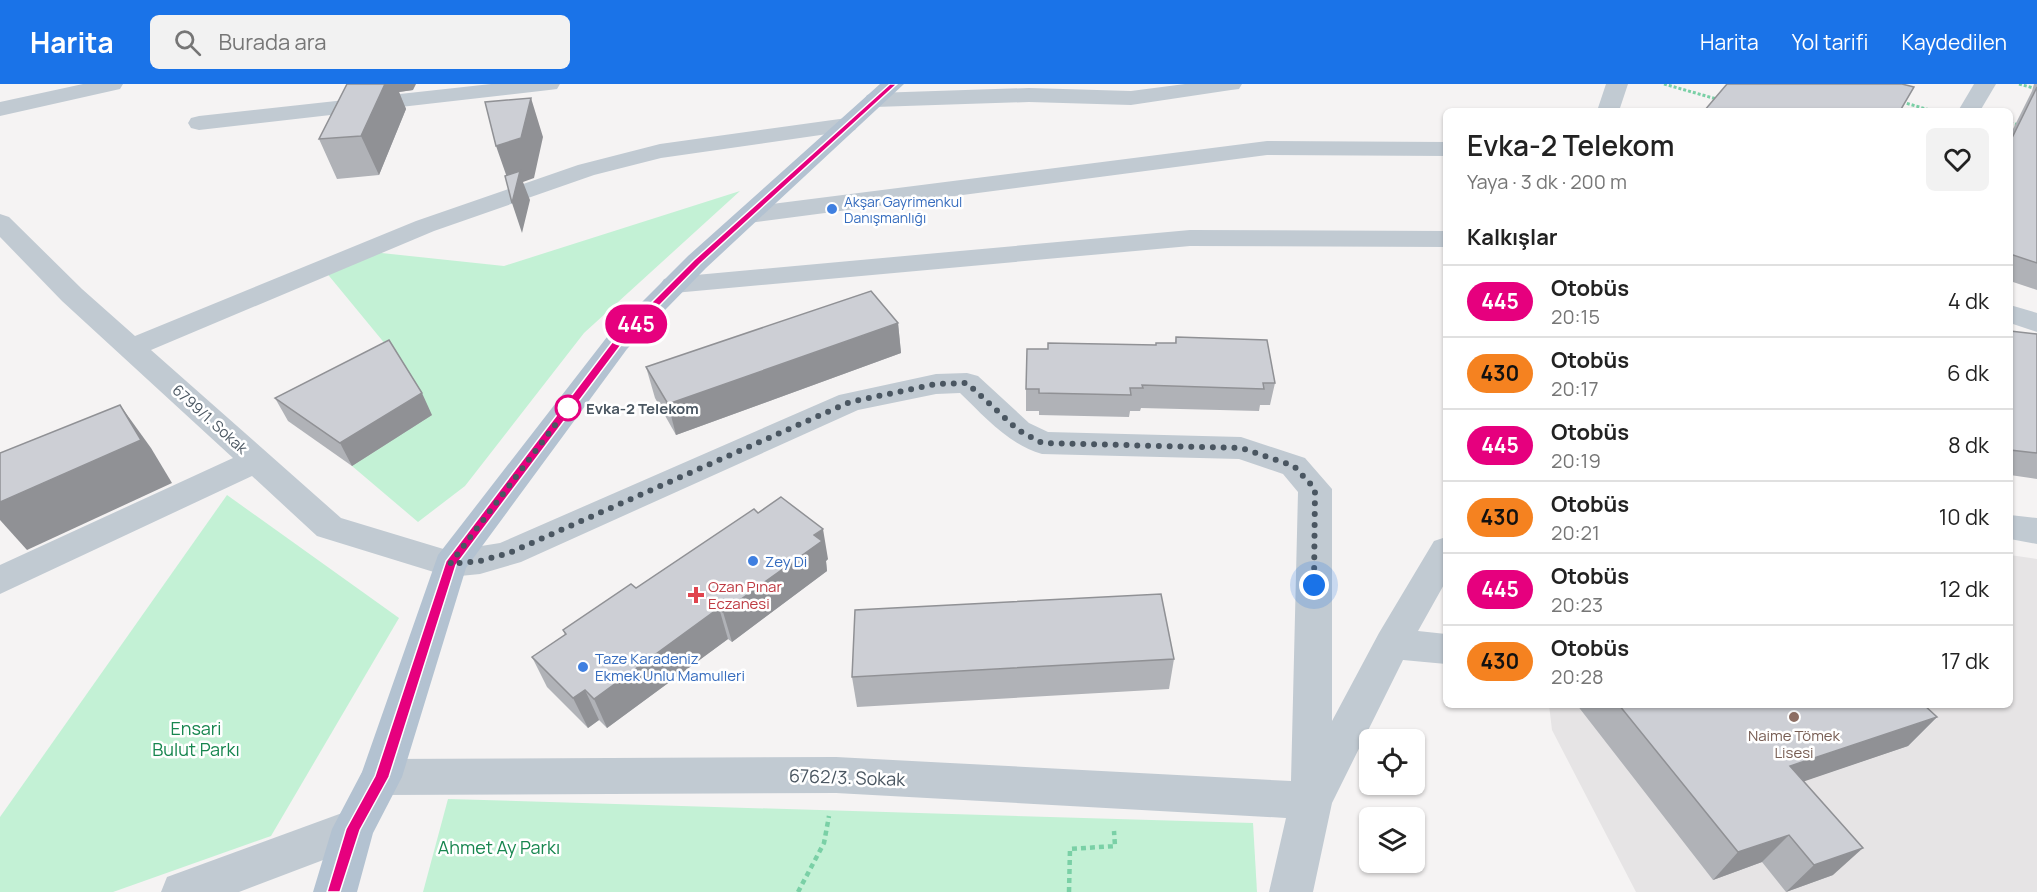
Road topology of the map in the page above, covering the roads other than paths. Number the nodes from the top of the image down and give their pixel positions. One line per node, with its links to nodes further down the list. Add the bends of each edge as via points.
1 (112, 84): 11 (street)
2 (549, 84): 12 (street)
3 (973, 84): 8 (street)
4 (1231, 84): 8 (street, via 1131,98)
5 (1617, 84): 9 (street)
6 (1984, 84): 10 (street)
7 (884, 92): 8 (street); 13 (main road)
8 (1029, 95)
9 (1609, 108)
10 (1971, 108)
11 (0, 109)
12 (199, 123)
13 (847, 125): 15 (main road); 23 (street, via 660,151 586,170 425,226)
14 (1443, 148): 15 (street, via 1267,148)
15 (748, 215): 18 (main road)
16 (0, 222): 23 (street, 6799/1. Sokak)
17 (1443, 239): 18 (street, via 1190,238)
18 (674, 285): 28 (main road, via 617,343)
19 (2013, 314): 20 (street)
20 (2037, 322)
21 (2013, 329): 22 (street)
22 (2037, 332)
23 (131, 348): 24 (street, 6799/1. Sokak)
24 (256, 461): 28 (street, 6799/1. Sokak, via 329,527); 29 (street)
25 (2013, 527): 26 (street)
26 (2037, 531)
27 (1443, 555): 30 (street)
28 (450, 564): 32 (main road); 33 (street, via 509,553 850,402 936,384 967,383 1018,430 1042,443 1241,448 1294,466 1315,489)
29 (0, 580)
30 (1392, 644): 31 (street); 33 (street)
31 (1443, 649)
32 (381, 777): 33 (street, 6762/3. Sokak, via 836,775); 34 (main road)
33 (1311, 801): 37 (street)
34 (353, 829): 35 (street); 36 (main road)
35 (183, 892)
36 (334, 892)
37 (1292, 892)

